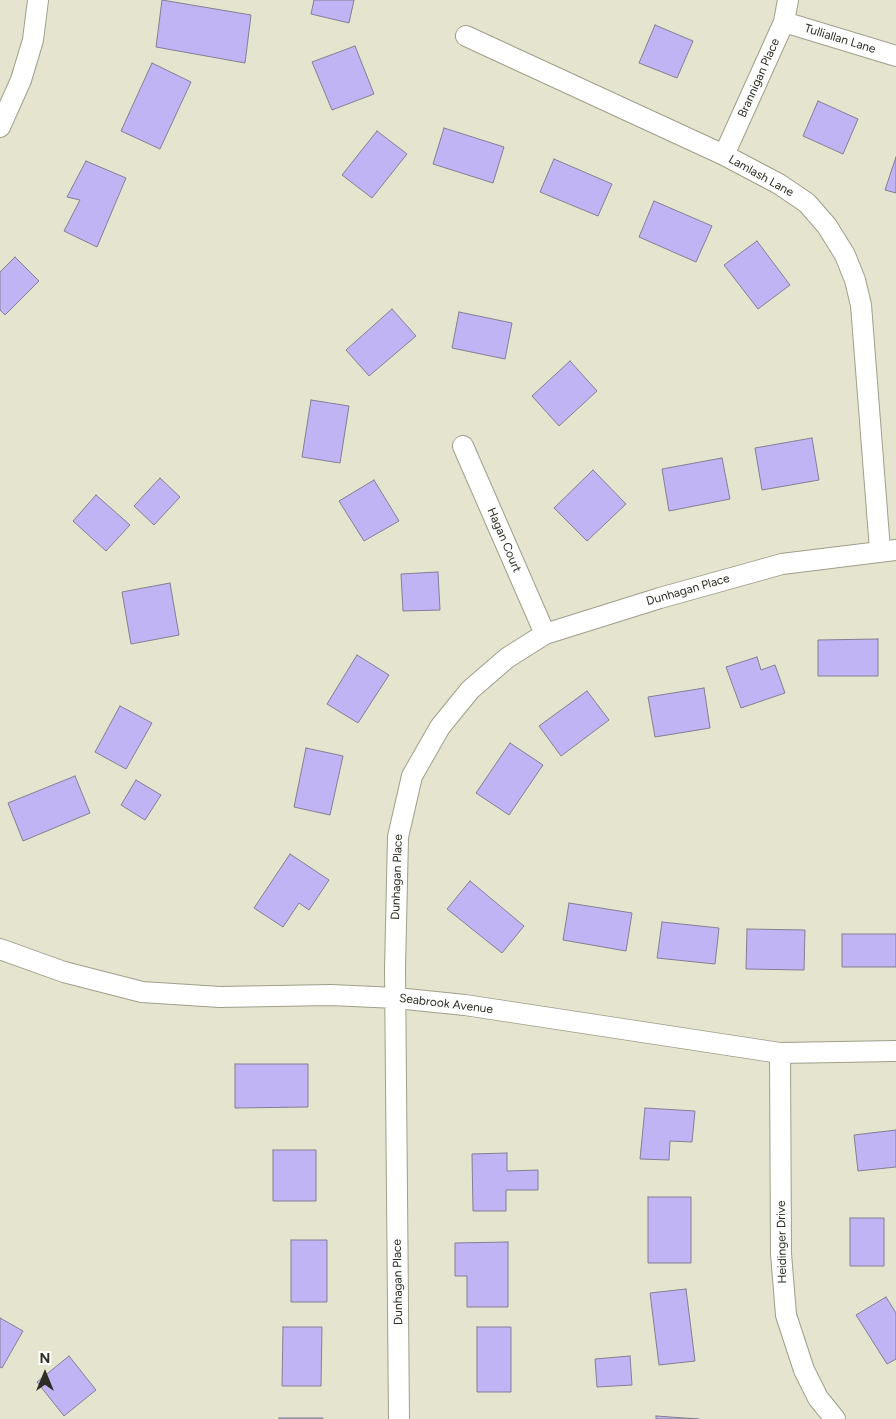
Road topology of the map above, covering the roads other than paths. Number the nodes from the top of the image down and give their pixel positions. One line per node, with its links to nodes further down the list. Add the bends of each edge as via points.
1 (38, 0): 6 (street, via 33,40 21,80)
2 (788, 0): 3 (street, Brannigan Place)
3 (784, 22): 5 (street, Tulliallan Lane); 7 (street, Brannigan Place)
4 (466, 36): 7 (street, Lamlash Lane)
5 (896, 56)
6 (0, 127)
7 (724, 155): 9 (street, Lamlash Lane, via 807,203 827,226 845,255 861,305)
8 (463, 446): 10 (street, Hagan Court)
9 (888, 550): 10 (street, Dunhagan Place, via 782,564)
10 (544, 634): 12 (street, Dunhagan Place, via 508,658 470,690 440,727 412,776 398,837)
11 (0, 949): 12 (street, Seabrook Avenue, via 64,972 142,992 220,997 331,995)
12 (396, 998): 14 (street, Seabrook Avenue, via 465,1005); 15 (street, Dunhagan Place)
13 (896, 1051): 14 (street, Seabrook Avenue)
14 (780, 1053): 16 (street, Heidinger Drive, via 781,1254 786,1315 804,1370 818,1398)
15 (399, 1419)
16 (835, 1419)

